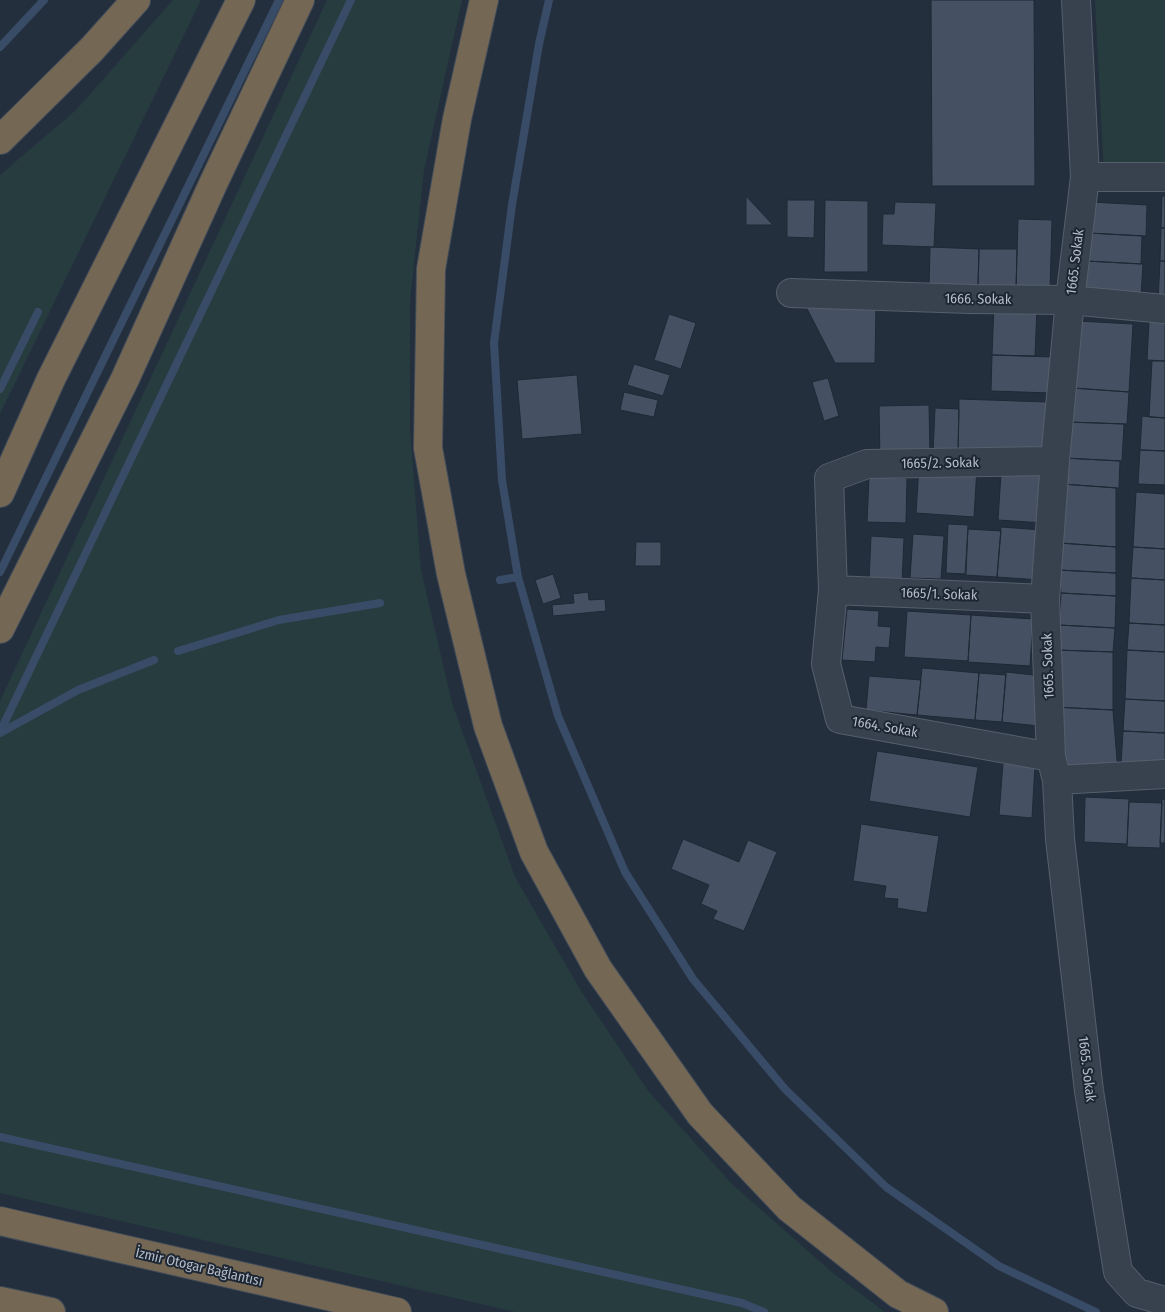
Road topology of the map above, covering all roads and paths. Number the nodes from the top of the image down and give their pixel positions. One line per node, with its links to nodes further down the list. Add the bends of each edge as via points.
1 (136, 0): 6 (highway, via 92,49)
2 (242, 0): 14 (highway, via 51,378)
3 (300, 0): 17 (highway, via 125,380)
4 (484, 0): 25 (highway, via 457,119 431,269 428,448 451,574 488,726 534,852 598,969 700,1114 789,1208 898,1294)
5 (1076, 0): 7 (street, 1665. Sokak)
6 (0, 140)
7 (1086, 177): 8 (street); 10 (street, 1665. Sokak)
8 (1165, 177)
9 (791, 293): 10 (street, 1666. Sokak)
10 (1070, 300): 11 (street, 1666. Sokak); 12 (street, 1665. Sokak)
11 (1165, 309)
12 (1055, 461): 13 (street, 1665/2. Sokak, via 867,464); 16 (street, 1665. Sokak)
13 (829, 478): 15 (street, 1664. Sokak)
14 (0, 493)
15 (833, 590): 16 (street, 1665/1. Sokak); 18 (street, 1664. Sokak, via 826,664 840,719)
16 (1045, 599): 18 (street, 1665. Sokak)
17 (0, 629)
18 (1054, 768): 19 (street, 1664. Sokak); 21 (street, 1665. Sokak, via 1088,1081 1118,1272 1137,1293)
19 (1165, 774)
20 (0, 1221): 24 (highway, İzmir Otogar Bağlantısı)
21 (1165, 1300)
22 (0, 1301): 23 (highway)
23 (51, 1312)
24 (397, 1312)
25 (934, 1312)

